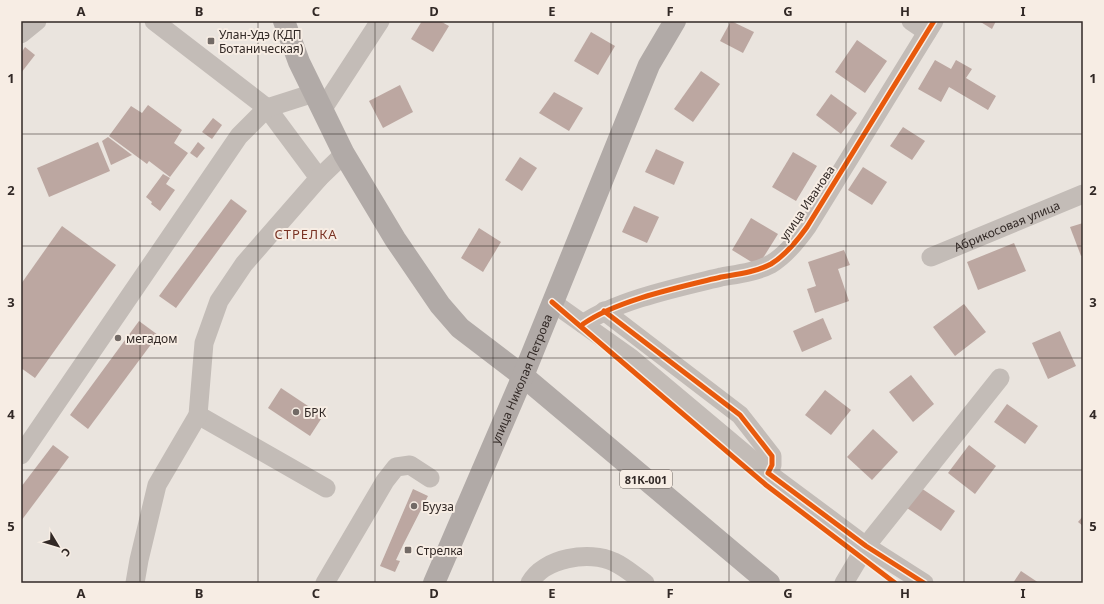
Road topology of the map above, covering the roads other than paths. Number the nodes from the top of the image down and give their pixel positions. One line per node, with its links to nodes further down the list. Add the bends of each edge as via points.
1 (37, 21): 8 (street)
2 (154, 21): 10 (street)
3 (284, 21): 9 (main road, via 299,62)
4 (380, 21): 9 (street)
5 (675, 21): 15 (main road, улица Николая Петрова, via 649,65)
6 (911, 21): 7 (street)
7 (931, 26): 16 (street, улица Иванова, via 798,239 784,254 761,269 706,281)
8 (21, 34)
9 (318, 101): 10 (street); 11 (main road)
10 (268, 108): 12 (street); 21 (street, via 239,136)
11 (344, 154): 12 (street); 18 (main road, via 394,239 440,305 460,328)
12 (319, 178): 20 (street, via 244,264 219,301 204,343)
13 (1083, 194): 14 (street, Абрикосовая улица)
14 (931, 257)
15 (552, 302): 17 (street); 18 (main road, улица Николая Петрова)
16 (604, 311): 17 (street, улица Иванова); 22 (street, via 740,415 772,456 772,465)
17 (583, 324): 22 (street, via 631,358)
18 (522, 376): 28 (main road, улица Николая Петрова); 31 (main road, 81К-001)
19 (1000, 378): 25 (street)
20 (198, 415): 24 (street); 26 (street, via 157,485)
21 (21, 455)
22 (768, 473): 25 (street)
23 (430, 478): 27 (street, via 410,465 396,467 385,481)
24 (326, 488)
25 (866, 546): 32 (street); 33 (street)
26 (135, 583)
27 (325, 583)
28 (434, 583)
29 (530, 583): 30 (street, via 533,577 552,564 579,556 598,557 614,562)
30 (645, 583)
31 (769, 583)
32 (844, 583)
33 (924, 583)

